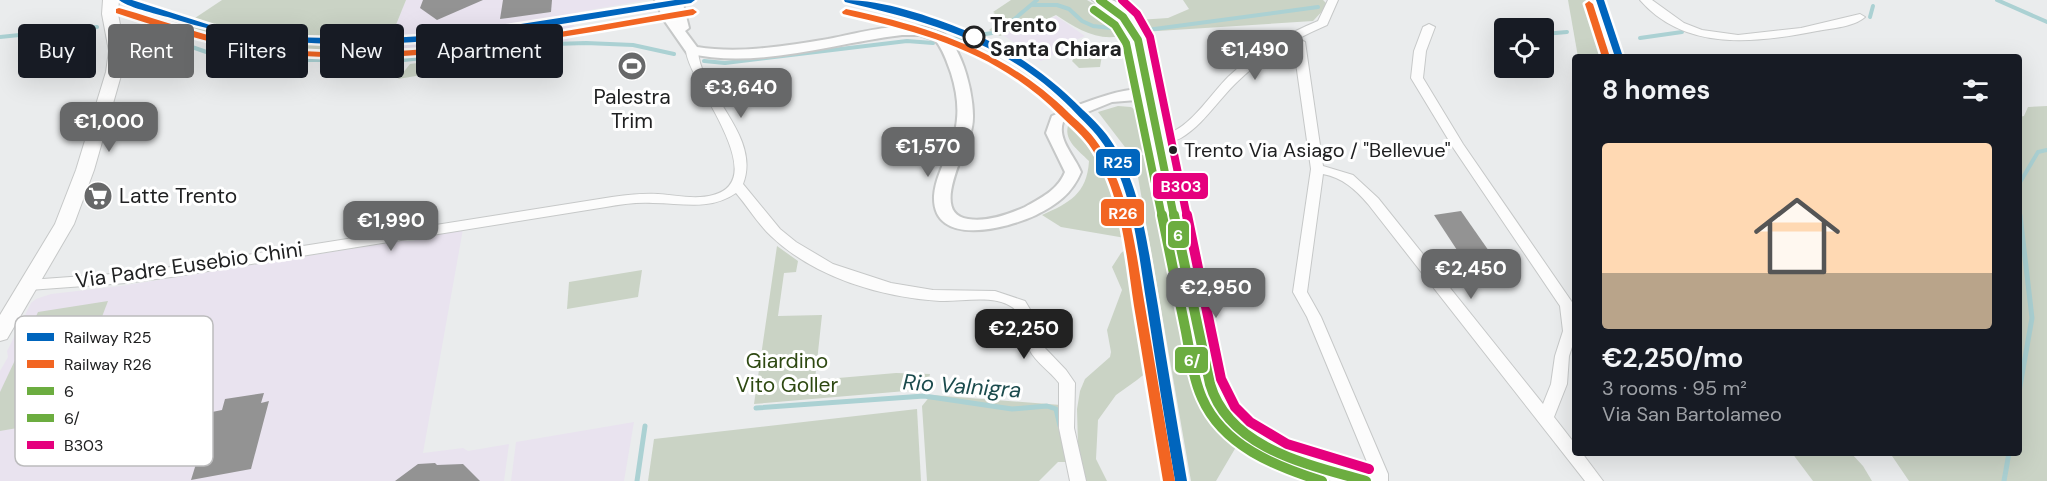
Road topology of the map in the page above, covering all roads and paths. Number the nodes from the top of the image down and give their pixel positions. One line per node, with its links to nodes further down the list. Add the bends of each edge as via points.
1 (111, 0): 16 (main road, via 117,51 114,72 68,216)
2 (662, 0): 9 (street, via 673,27)
3 (675, 0): 9 (street)
4 (1100, 0): 12 (main road, via 1132,27)
5 (1333, 0): 13 (street, via 1323,23 1266,53 1233,79 1175,136)
6 (1645, 0): 7 (street, via 1678,25 1718,37 1773,36)
7 (1860, 17)
8 (1429, 27): 18 (street, via 1420,51 1417,78 1458,146 1567,305 1570,331 1559,384)
9 (682, 35): 11 (street)
10 (1299, 42): 14 (street)
11 (692, 50): 12 (street, via 733,54 901,31 928,32 941,38 953,60 967,109 965,129 945,180 943,205 945,214 955,222 968,225 1013,218 1064,188 1073,171 1053,133 1057,119 1110,98); 15 (street, via 693,63 733,137 741,177)
12 (1149, 94): 13 (main road)
13 (1158, 138): 22 (main road, via 1214,397 1228,417 1258,442)
14 (1317, 169): 18 (street, via 1352,178); 23 (street, via 1300,292 1314,317)
15 (737, 186): 16 (street, Via Padre Eusebio Chini, via 720,198 708,200 648,198 606,202 171,272); 21 (street, via 774,231 824,265 888,289 940,296 971,292 1014,300 1020,305 1036,347 1066,381 1068,440)
16 (29, 285): 17 (main road)
17 (0, 333)
18 (1546, 417): 19 (street)
19 (1572, 451)
20 (1576, 456): 24 (street)
21 (1078, 481)
22 (1366, 481)
23 (1380, 481)
24 (1595, 481)

